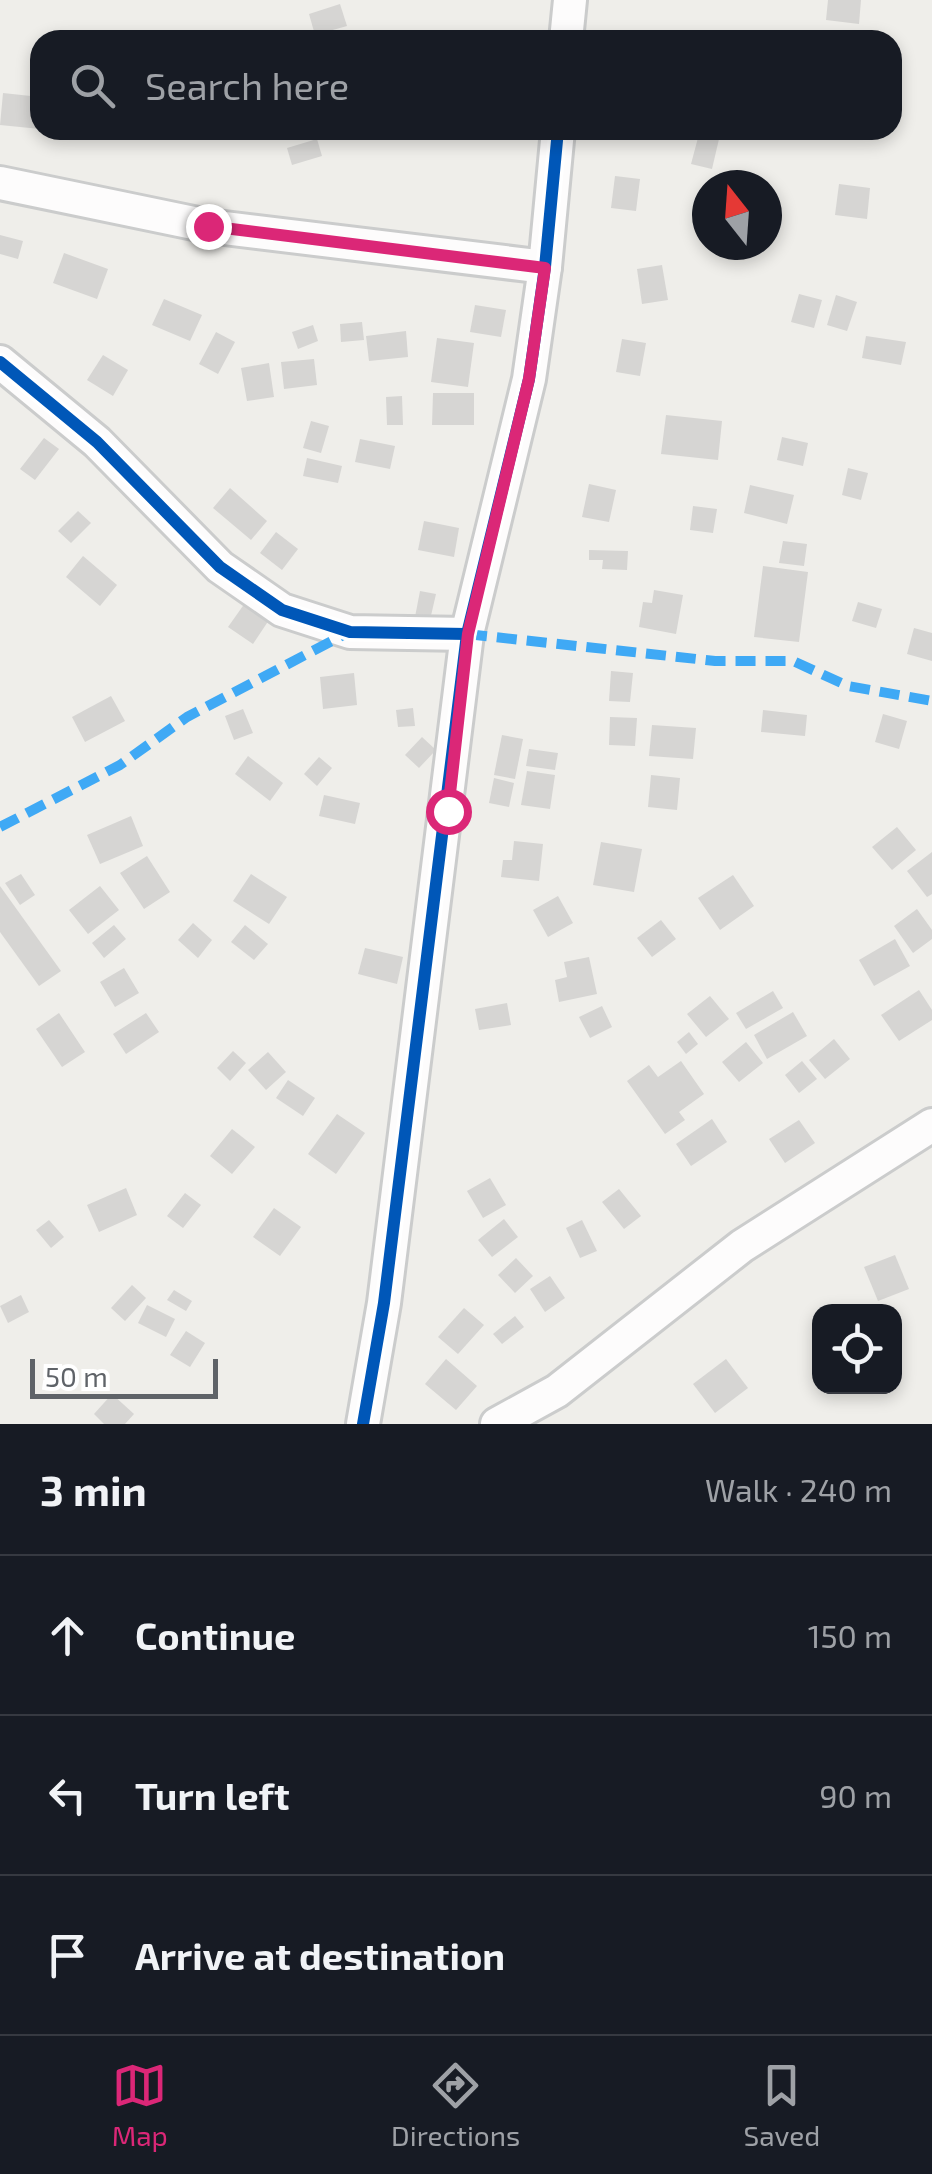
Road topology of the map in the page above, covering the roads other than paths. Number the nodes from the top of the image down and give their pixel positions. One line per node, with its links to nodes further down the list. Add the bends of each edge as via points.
1 (570, 0): 2 (street)
2 (567, 30)
3 (557, 140): 5 (street)
4 (0, 183): 5 (street, via 208,226)
5 (545, 268): 7 (street, via 529,379)
6 (0, 362): 7 (street, via 97,442 220,568 282,610 350,632)
7 (468, 634): 9 (street)
8 (932, 1125): 10 (street, via 742,1246 557,1390)
9 (363, 1424)
10 (497, 1424)

